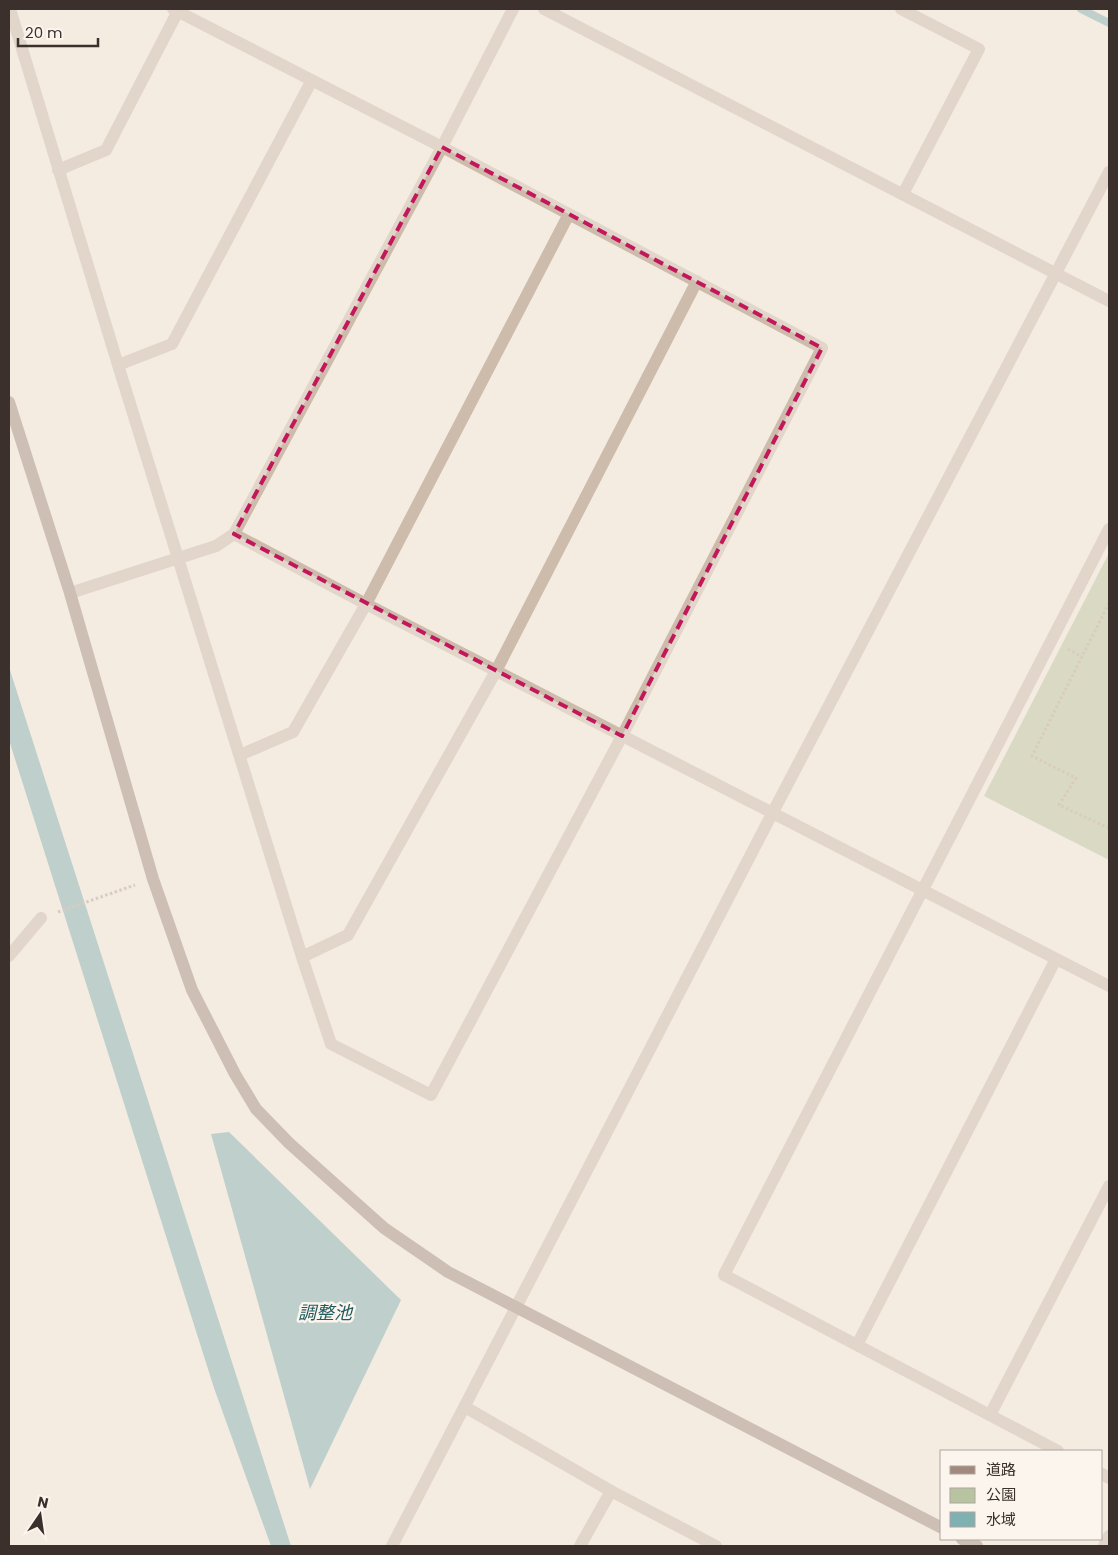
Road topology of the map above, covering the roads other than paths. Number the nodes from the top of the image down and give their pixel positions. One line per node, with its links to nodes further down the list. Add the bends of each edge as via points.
1 (10, 9): 8 (street)
2 (513, 9): 7 (street)
3 (544, 9): 10 (street)
4 (901, 9): 10 (street, via 979,49)
5 (175, 10): 6 (street); 8 (street, via 106,150)
6 (312, 80): 7 (street); 15 (street, via 172,344)
7 (442, 147): 11 (street); 18 (street)
8 (58, 170): 15 (street)
9 (1109, 172): 12 (street)
10 (903, 194): 12 (street)
11 (569, 214): 13 (street); 21 (street)
12 (1055, 273): 14 (street); 25 (street)
13 (697, 281): 22 (street); 23 (street, via 822,348)
14 (1109, 301)
15 (118, 365): 19 (street)
16 (9, 402): 20 (street)
17 (1109, 529): 26 (street)
18 (234, 534): 19 (street, via 216,546); 21 (street)
19 (178, 558): 20 (street); 24 (street)
20 (70, 593): 33 (street, via 153,879 192,990 256,1110 288,1143 384,1228 448,1272)
21 (366, 604): 22 (street); 24 (street, via 293,732)
22 (496, 671): 23 (street); 29 (street, via 348,935)
23 (622, 736): 25 (street); 29 (street, via 431,1095 331,1044)
24 (240, 755): 29 (street)
25 (773, 812): 26 (street); 33 (street)
26 (922, 890): 30 (street); 34 (street, via 724,1275)
27 (41, 918): 28 (street)
28 (9, 956)
29 (302, 957)
30 (1056, 959): 31 (street); 34 (street)
31 (1109, 986)
32 (1109, 1186): 36 (street)
33 (516, 1307): 35 (street); 39 (street)
34 (857, 1345): 36 (street)
35 (465, 1407): 38 (street); 42 (street)
36 (990, 1415): 37 (street)
37 (1056, 1450)
38 (611, 1491): 43 (street); 44 (street)
39 (940, 1527)
40 (1109, 1536): 46 (street)
41 (964, 1540): 45 (street)
42 (392, 1546)
43 (580, 1546)
44 (716, 1546)
45 (977, 1546)
46 (1104, 1546)

